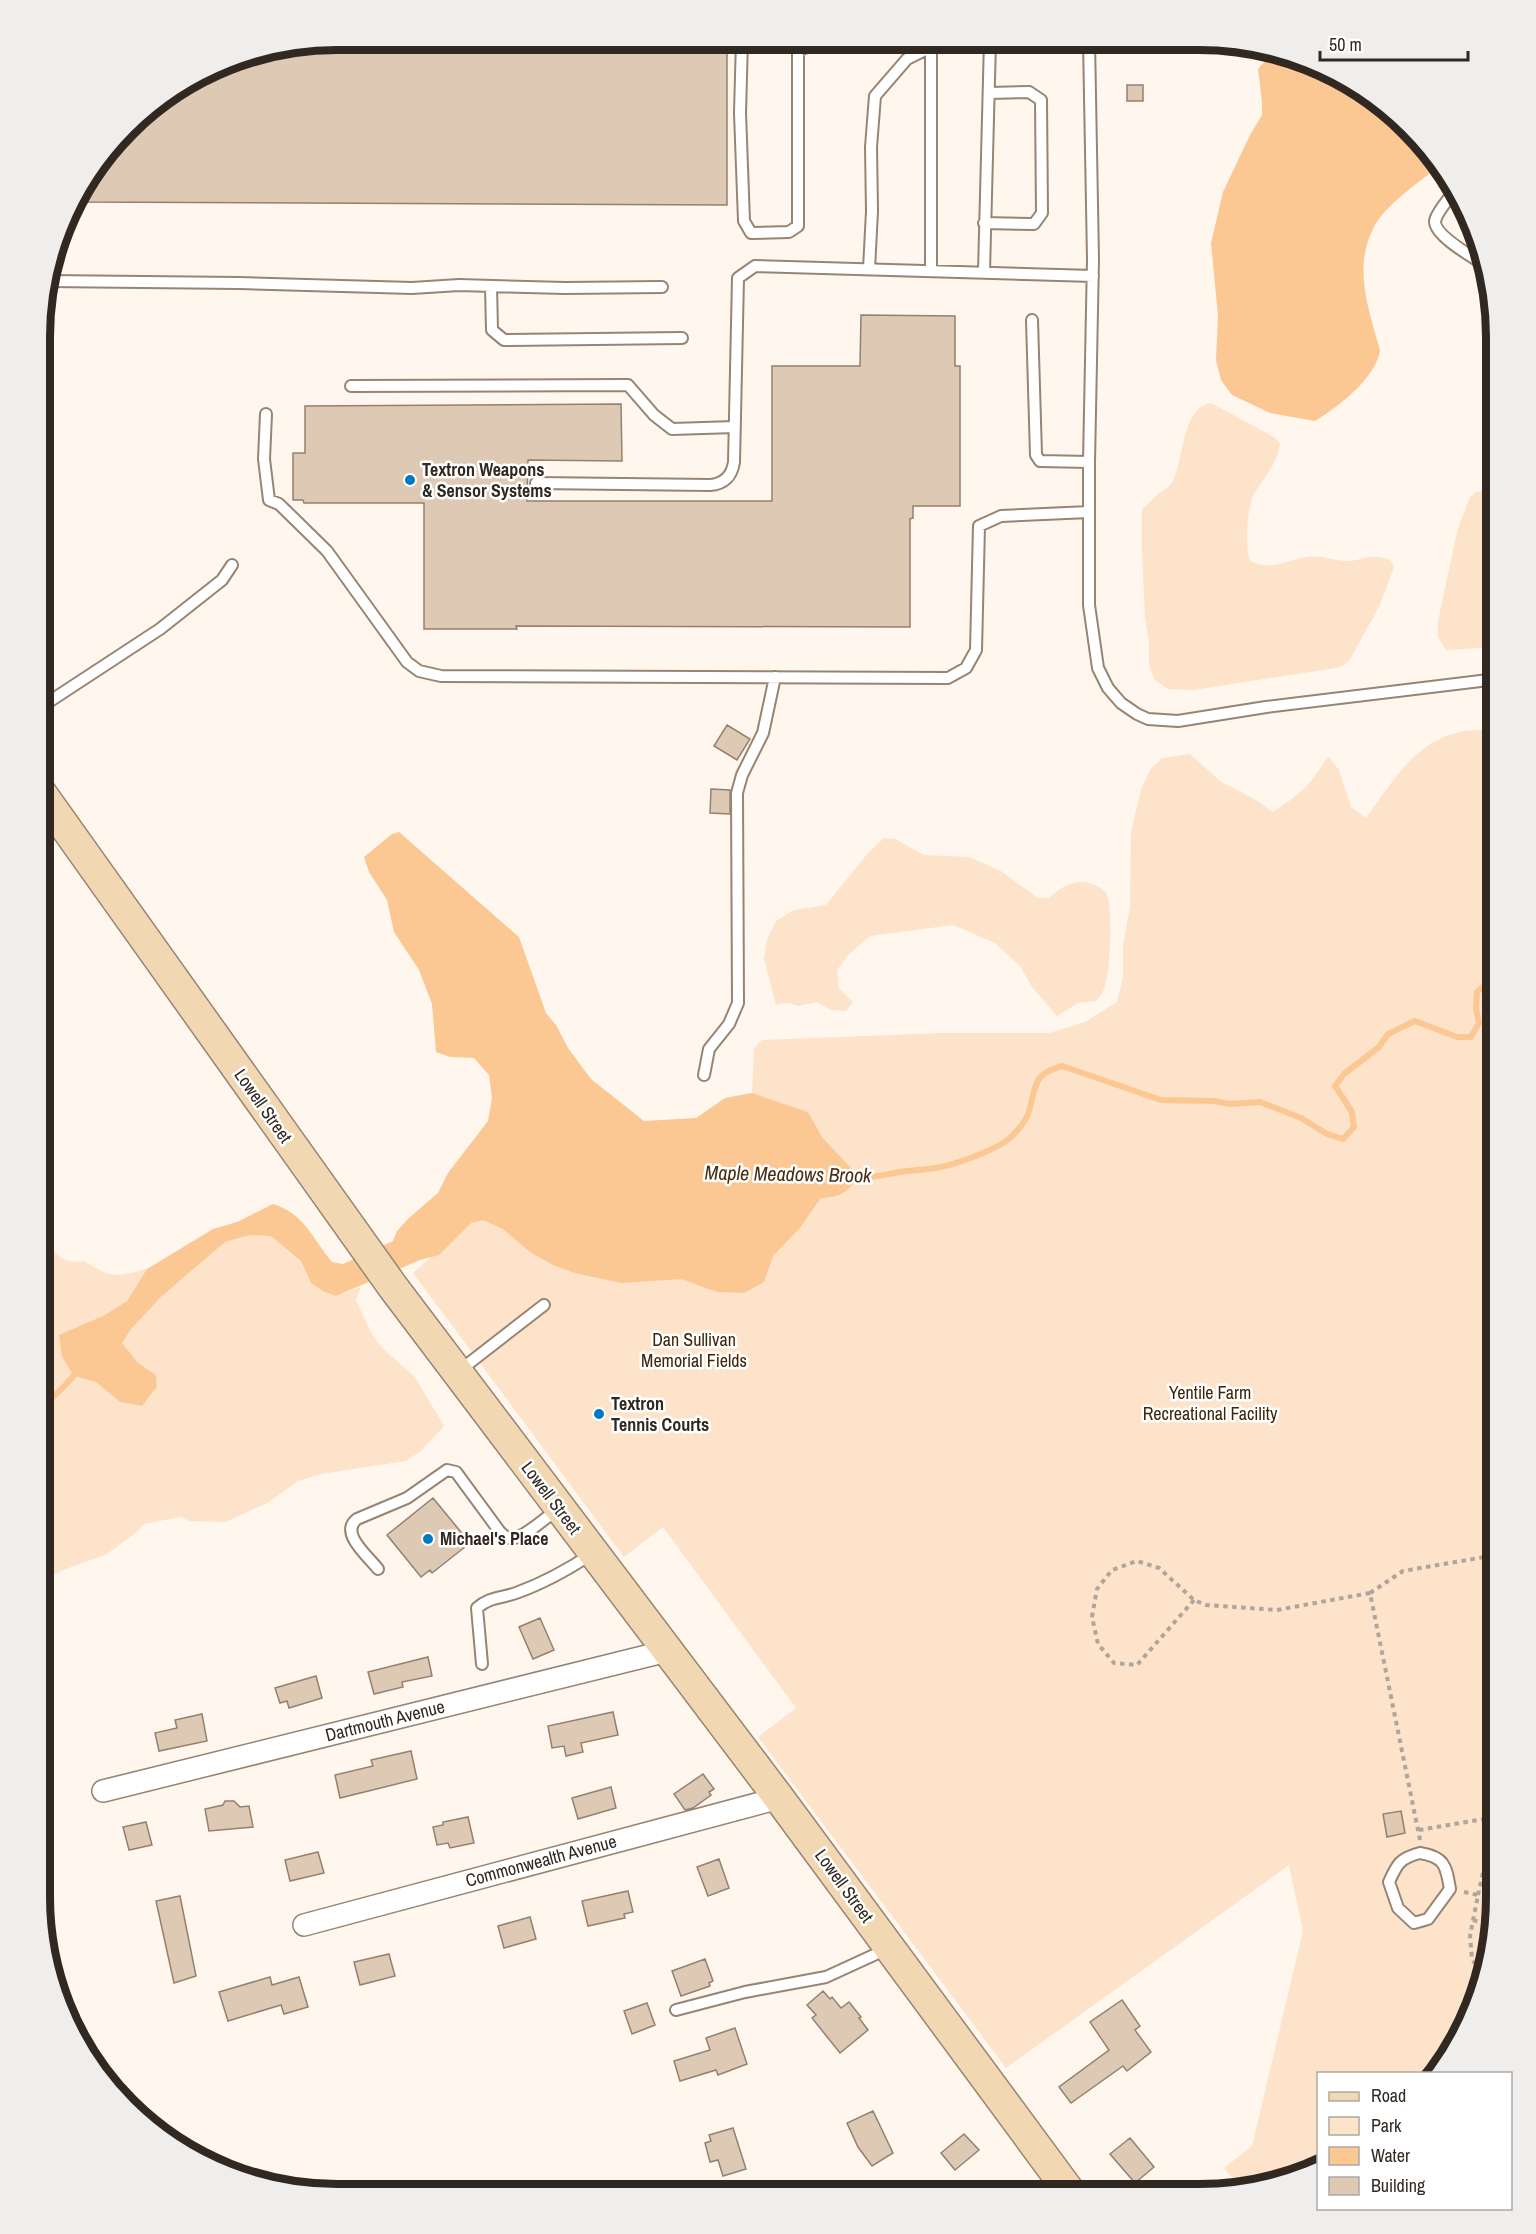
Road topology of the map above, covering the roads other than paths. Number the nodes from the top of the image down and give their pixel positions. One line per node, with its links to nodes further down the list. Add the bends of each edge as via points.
1 (742, 50): 2 (lane, via 744,221 750,233 789,232 798,226)
2 (800, 50)
3 (921, 50): 11 (lane, via 907,59 875,96)
4 (931, 50): 12 (lane)
5 (990, 50): 7 (lane)
6 (1089, 50): 14 (lane)
7 (989, 93): 9 (lane); 9 (lane, via 1029,92 1041,100 1042,213 1034,224)
8 (1450, 197): 10 (lane, via 1436,218 1436,228)
9 (984, 223): 13 (lane)
10 (1476, 259)
11 (869, 269): 12 (lane); 22 (lane, via 755,266 738,278)
12 (931, 271): 13 (lane)
13 (984, 272): 14 (lane)
14 (1093, 276): 23 (lane)
15 (55, 281): 16 (lane)
16 (491, 286): 17 (lane); 19 (lane, via 492,330 504,340)
17 (662, 287)
18 (1032, 320): 23 (lane, via 1036,454 1040,461)
19 (682, 338)
20 (351, 386): 22 (lane, via 628,385 654,416 672,429)
21 (266, 414): 27 (lane, via 264,459 269,500 279,504 327,551 402,656 419,671 441,676)
22 (735, 427): 24 (lane, via 734,467 727,479 714,485)
23 (1089, 462): 25 (lane)
24 (536, 483)
25 (1089, 512): 27 (lane, via 1002,516 979,526 976,650 961,672 941,678); 28 (lane, via 1089,605 1098,668 1121,703 1148,719 1178,721)
26 (232, 565): 29 (lane, via 222,579 160,629)
27 (774, 677): 31 (lane, via 763,733 737,794 738,1003 729,1024 709,1049)
28 (1486, 680)
29 (50, 701)
30 (50, 806): 33 (main road, Lowell Street)
31 (704, 1075)
32 (544, 1305): 33 (lane)
33 (457, 1373): 34 (main road, Lowell Street)
34 (559, 1508): 35 (main road, Lowell Street); 36 (lane, via 521,1536 507,1538 456,1472 447,1470 407,1498 352,1524 352,1538)
35 (593, 1553): 37 (main road, Lowell Street); 38 (lane, via 563,1573 516,1593 485,1600 477,1608)
36 (378, 1569)
37 (667, 1651): 39 (street, Dartmouth Avenue); 40 (main road, Lowell Street)
38 (482, 1664)
39 (103, 1791)
40 (779, 1798): 42 (street, Commonwealth Avenue); 43 (main road, Lowell Street)
41 (1450, 1889): 41 (lane, via 1447,1868 1435,1856 1420,1853 1406,1856 1389,1882 1398,1908 1414,1923 1428,1919)
42 (304, 1925)
43 (890, 1948): 44 (lane, via 826,1977); 45 (main road, Lowell Street)
44 (676, 2010)
45 (1064, 2184)

